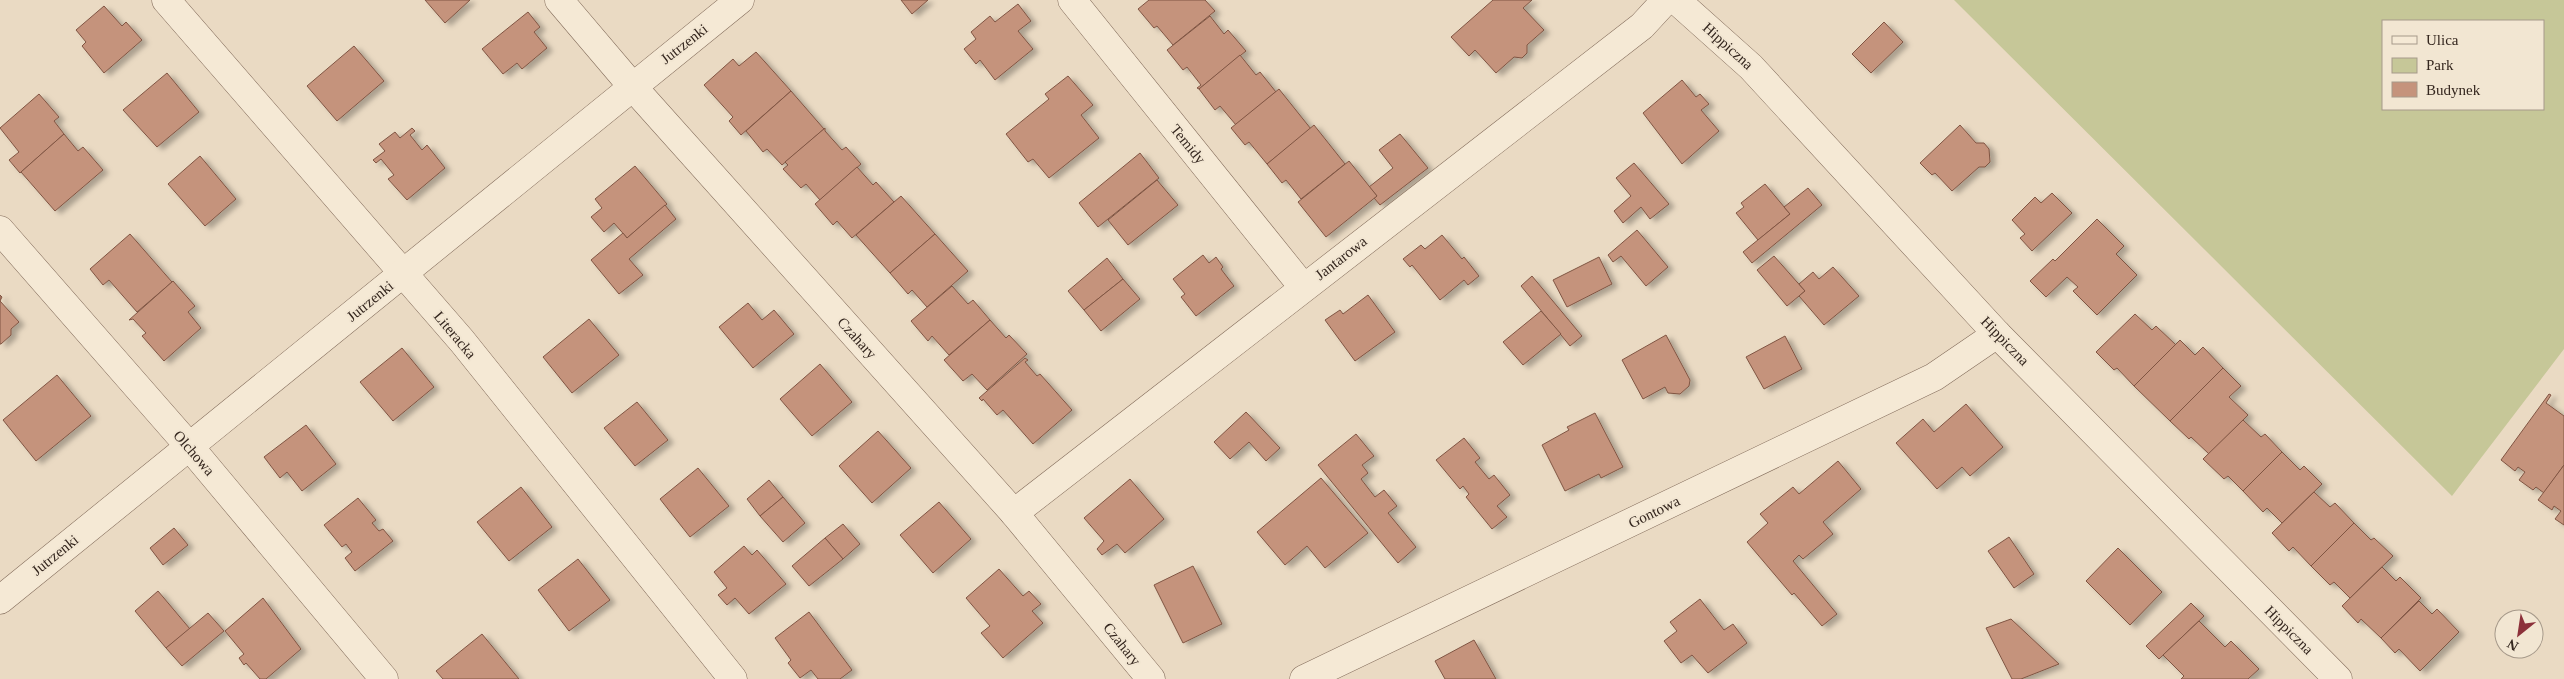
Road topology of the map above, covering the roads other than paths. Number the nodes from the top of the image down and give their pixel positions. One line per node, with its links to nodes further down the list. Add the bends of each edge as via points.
1 (166, 0): 9 (street, Literacka)
2 (559, 0): 7 (street, Czahary)
3 (740, 0): 7 (street, Jutrzenki)
4 (1072, 0): 10 (street, Temidy)
5 (1666, 0): 10 (street, Jantarowa, via 1642,26)
6 (1676, 0): 11 (street, Hippiczna, via 1751,67)
7 (632, 86): 9 (street, Jutrzenki); 13 (street, Czahary)
8 (0, 230): 12 (street, Olchowa)
9 (404, 274): 12 (street, Jutrzenki); 17 (street, Literacka, via 462,341)
10 (1303, 287): 13 (street, Jantarowa)
11 (1997, 334): 15 (street, Hippiczna); 19 (street, Gontowa, via 1934,377)
12 (189, 446): 14 (street, Jutrzenki); 16 (street, Olchowa)
13 (1014, 513): 18 (street, Czahary)
14 (0, 600)
15 (2334, 678)
16 (384, 679)
17 (733, 679)
18 (1151, 679)
19 (1304, 679)

